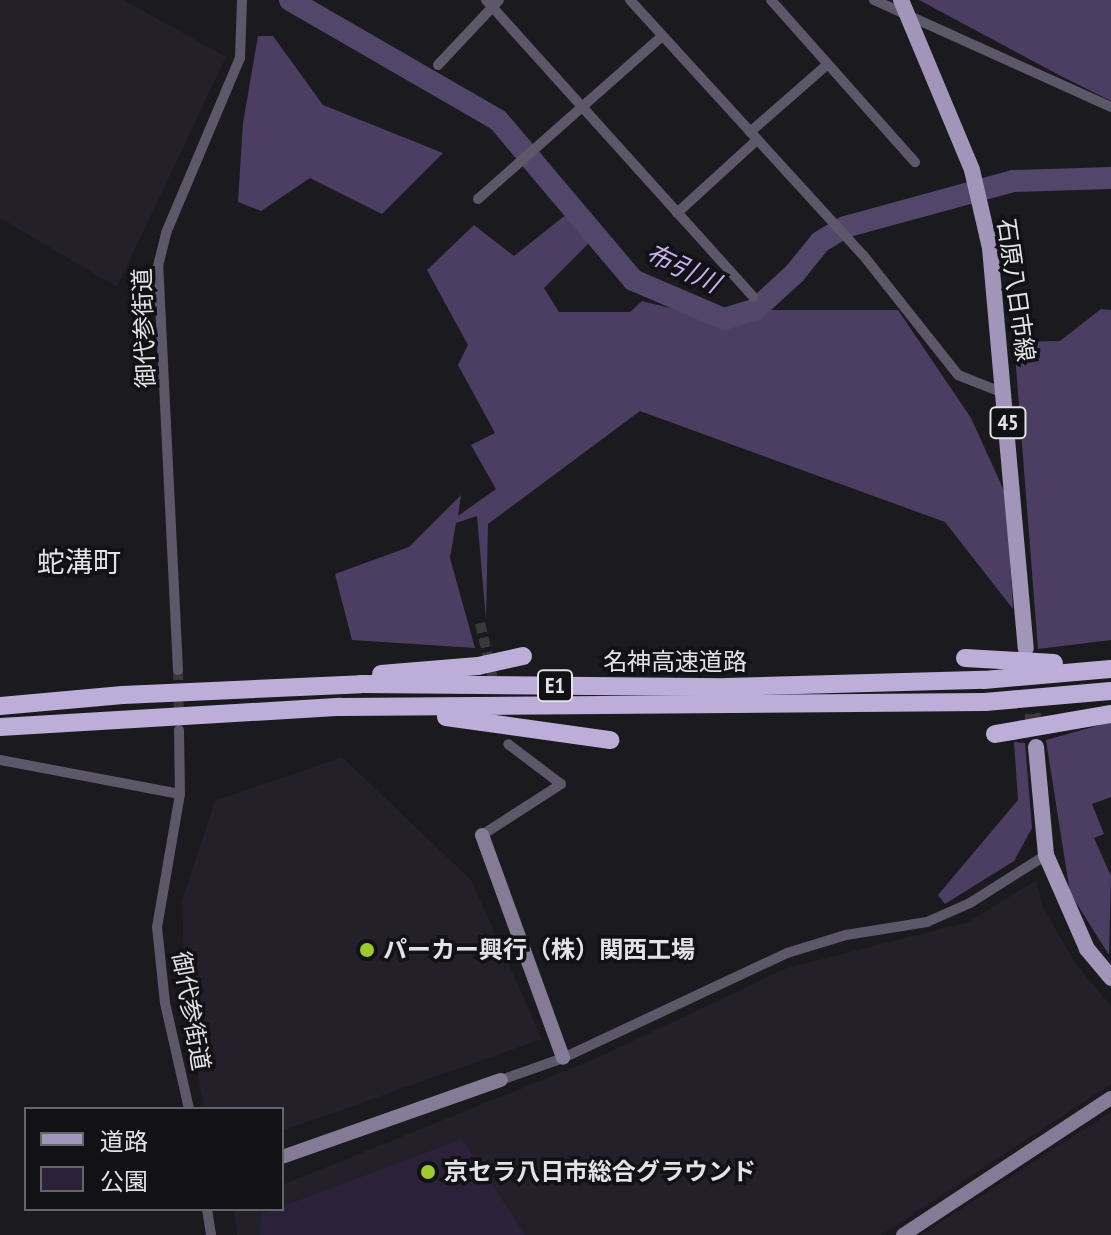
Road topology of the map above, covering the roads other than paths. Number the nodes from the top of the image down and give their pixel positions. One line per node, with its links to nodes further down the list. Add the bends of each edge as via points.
1 (242, 0): 21 (street, 御代参街道, via 240,58 166,233 158,266)
2 (630, 0): 7 (street)
3 (771, 0): 8 (street)
4 (874, 0): 6 (street)
5 (492, 2): 9 (street); 11 (street)
6 (904, 8): 10 (street); 17 (main road, 石原八日市線 / 45, via 944,94 977,192 993,267)
7 (662, 36): 11 (street); 12 (street)
8 (828, 64): 12 (street); 13 (street)
9 (438, 65)
10 (1111, 107)
11 (582, 110): 14 (street); 15 (street)
12 (753, 136): 15 (street); 17 (street, via 845,236 958,375)
13 (915, 162)
14 (478, 199)
15 (677, 213): 16 (street)
16 (753, 297)
17 (1006, 394): 18 (main road, 石原八日市線 / 45)
18 (1026, 648)
19 (523, 656): 23 (highway, via 478,666)
20 (965, 658): 22 (highway, via 1068,662)
21 (178, 670)
22 (1104, 670): 23 (highway, 名神高速道路 / E1, via 984,680 727,687 361,684)
23 (203, 690): 25 (highway, 名神高速道路 / E1)
24 (1111, 691): 26 (highway, 名神高速道路 / E1, via 937,703)
25 (0, 706)
26 (340, 707): 28 (highway, 名神高速道路 / E1); 31 (highway)
27 (1111, 714): 30 (highway)
28 (0, 727)
29 (179, 730): 35 (street, 御代参街道)
30 (995, 734)
31 (610, 740)
32 (508, 744): 36 (street, via 561,784)
33 (1036, 747): 37 (main road)
34 (0, 760): 35 (street)
35 (180, 794): 42 (street, 御代参街道, via 157,927 165,1003)
36 (482, 835): 39 (street)
37 (1046, 855): 38 (main road, via 1087,949); 39 (street, via 970,903 927,922 846,935 787,953)
38 (1111, 978)
39 (563, 1058): 40 (street)
40 (501, 1080): 43 (street)
41 (1111, 1098): 46 (street)
42 (189, 1107)
43 (284, 1156)
44 (207, 1211): 45 (street)
45 (211, 1235)
46 (903, 1235)

